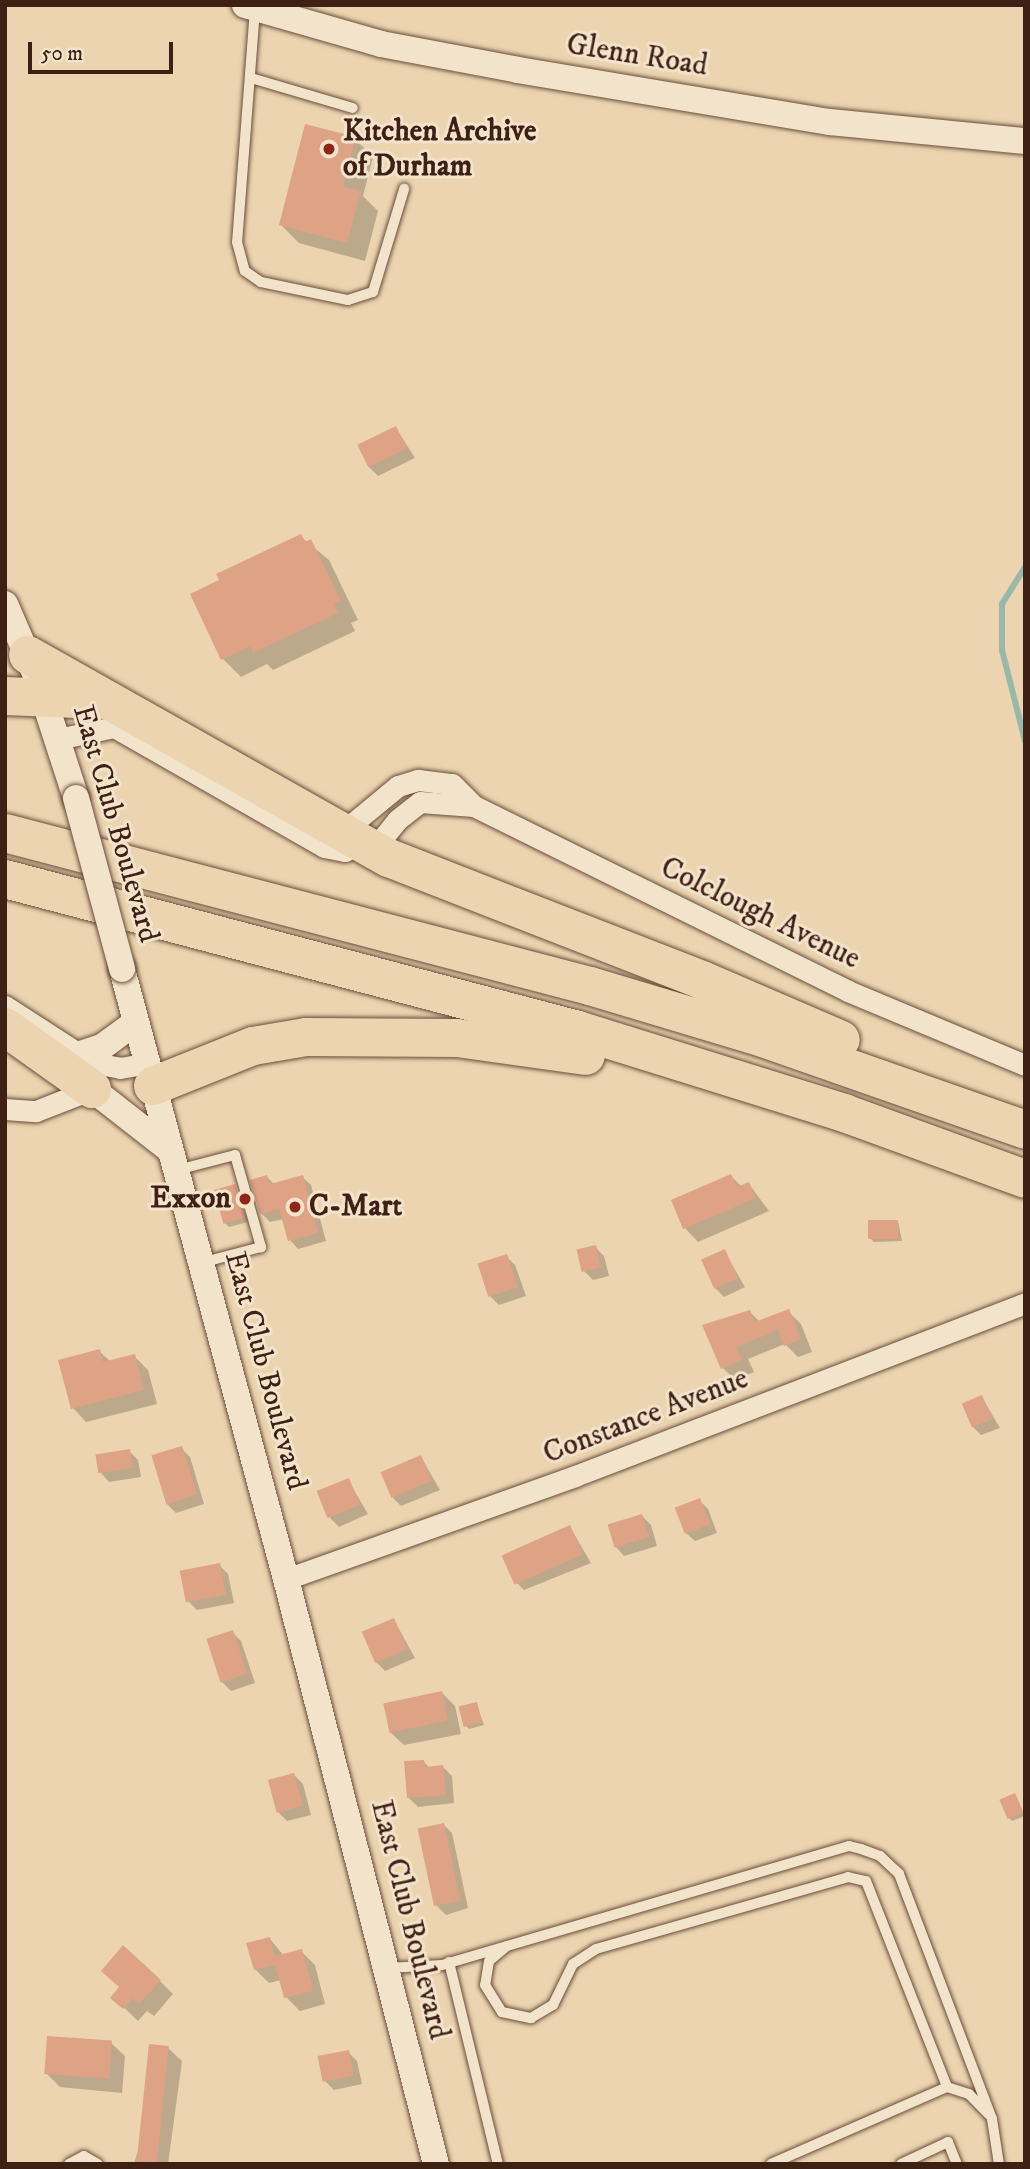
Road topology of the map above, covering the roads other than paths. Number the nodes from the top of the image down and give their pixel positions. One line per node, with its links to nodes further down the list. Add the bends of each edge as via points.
1 (250, 7): 2 (lane); 4 (street, Glenn Road, via 381,44 518,70 830,122)
2 (251, 78): 3 (lane); 5 (lane, via 237,242 246,271 261,282 348,300 373,292)
3 (353, 108)
4 (1025, 141)
5 (404, 189)
6 (14, 638): 8 (street, East Club Boulevard); 9 (highway)
7 (5, 696): 8 (highway)
8 (44, 698): 9 (highway); 10 (street, East Club Boulevard)
9 (106, 700): 13 (highway)
10 (58, 739): 13 (street, via 114,727 324,847 345,851); 16 (street, East Club Boulevard, bridge)
11 (474, 806): 13 (street, Colclough Avenue, via 420,802); 13 (street, Colclough Avenue, via 452,784 409,781 375,801); 18 (street, Colclough Avenue, via 848,991)
12 (5, 833): 21 (highway, via 590,986)
13 (357, 842): 21 (highway, via 852,1045)
14 (5, 879): 22 (highway, via 553,1023)
15 (5, 1006): 19 (street)
16 (136, 1022): 19 (street, via 102,1047); 20 (street, East Club Boulevard)
17 (5, 1027): 19 (highway)
18 (1025, 1065)
19 (86, 1072): 20 (street, via 107,1068); 20 (street, via 131,1092); 23 (street, via 36,1111); 25 (street)
20 (150, 1074): 22 (highway, via 253,1046 348,1036 493,1041); 25 (street, East Club Boulevard)
21 (880, 1077): 24 (highway)
22 (746, 1082): 26 (highway)
23 (5, 1109)
24 (1025, 1130)
25 (173, 1160): 27 (street, East Club Boulevard); 27 (lane, via 235,1155 261,1247)
26 (1025, 1179)
27 (201, 1263): 29 (street, East Club Boulevard)
28 (1025, 1303): 29 (street, Constance Avenue, via 575,1476)
29 (286, 1579): 32 (street, East Club Boulevard)
30 (507, 1946): 31 (lane); 33 (lane, via 489,1961 485,1985 502,2012 531,2018 553,2005 573,1964 596,1949 858,1876 872,1888); 34 (lane, via 849,1846 861,1849 880,1856 898,1874)
31 (449, 1962): 32 (lane); 38 (lane)
32 (387, 1968): 37 (street, East Club Boulevard)
33 (947, 2087): 34 (lane, via 969,2094); 39 (lane)
34 (992, 2119): 42 (lane)
35 (69, 2164): 36 (lane, via 84,2155)
36 (98, 2164)
37 (436, 2164)
38 (498, 2164)
39 (771, 2164)
40 (901, 2164): 41 (lane, via 948,2142)
41 (957, 2164)
42 (999, 2164)

